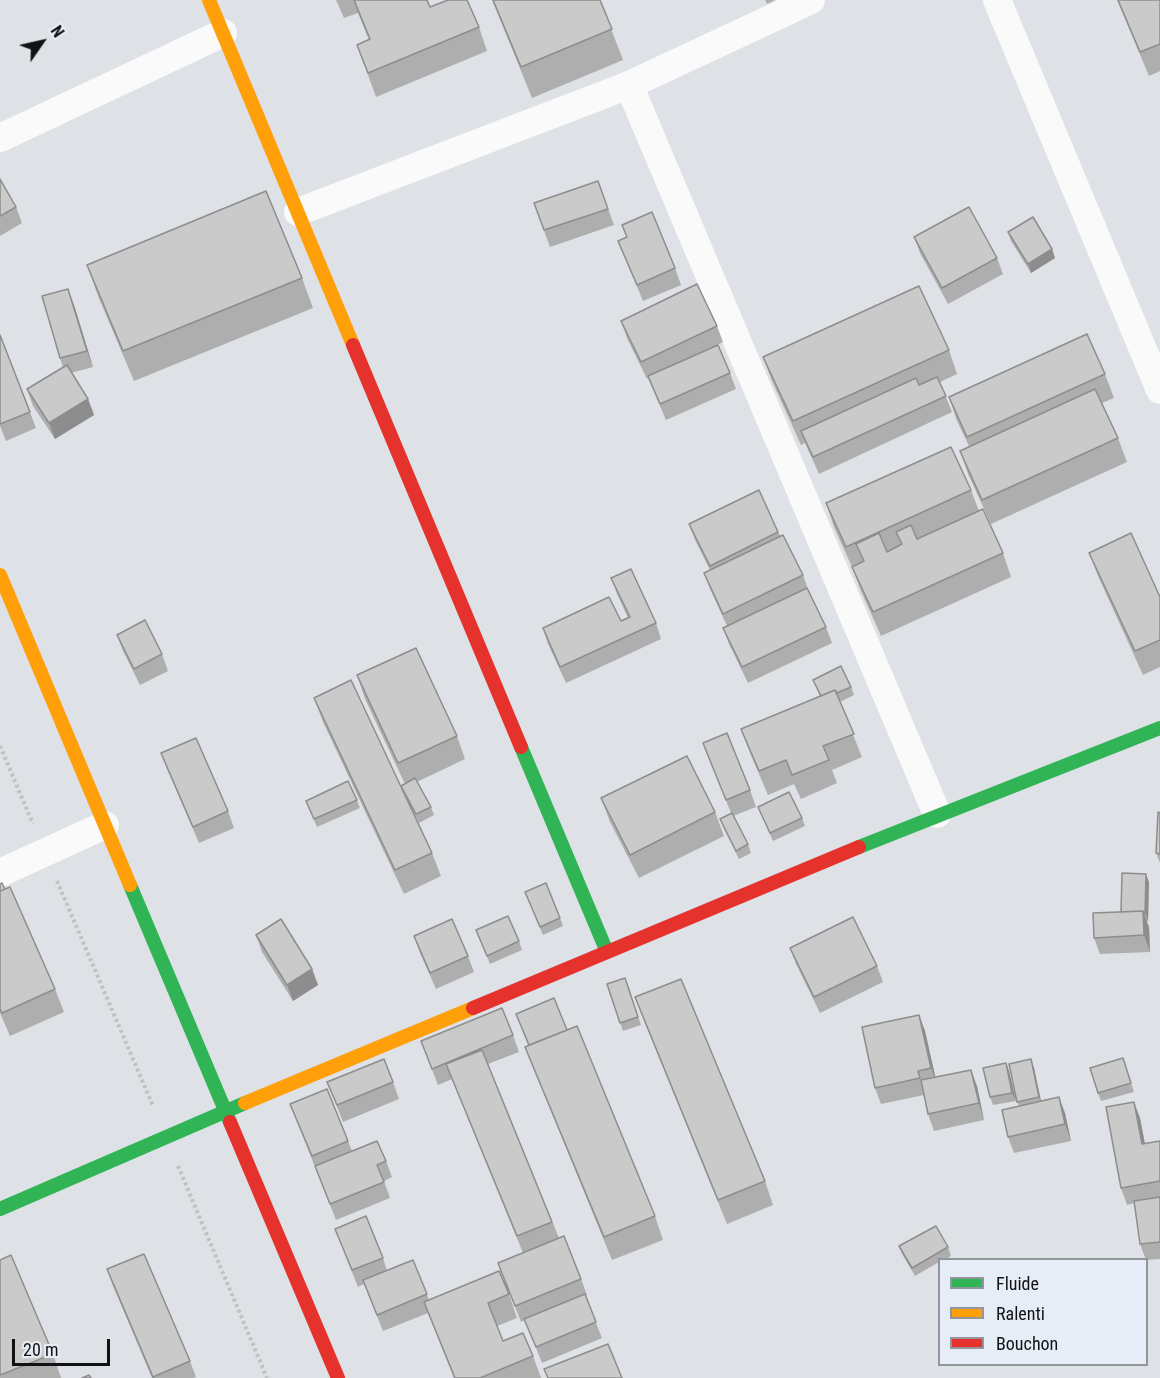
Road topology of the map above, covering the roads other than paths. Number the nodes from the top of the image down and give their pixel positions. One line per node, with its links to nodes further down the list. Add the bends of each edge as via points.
1 (209, 0): 4 (street)
2 (811, 0): 5 (street)
3 (997, 0): 8 (street)
4 (223, 33): 6 (street); 7 (street)
5 (629, 85): 7 (street); 11 (street)
6 (0, 138)
7 (298, 212): 14 (street)
8 (1160, 390)
9 (0, 574): 12 (street)
10 (1160, 728): 11 (street)
11 (937, 814): 14 (street)
12 (105, 825): 13 (street); 15 (street)
13 (0, 873)
14 (607, 952): 15 (street)
15 (225, 1111): 16 (street); 17 (street)
16 (0, 1209)
17 (338, 1378)

